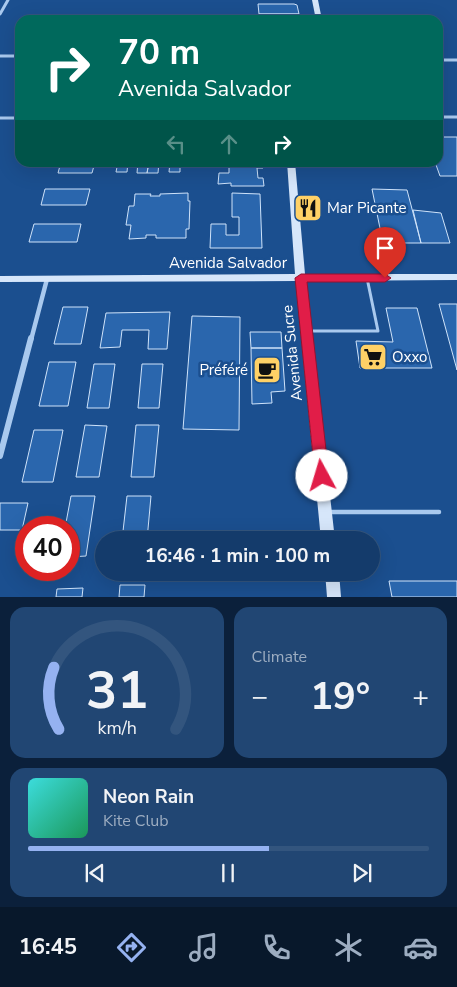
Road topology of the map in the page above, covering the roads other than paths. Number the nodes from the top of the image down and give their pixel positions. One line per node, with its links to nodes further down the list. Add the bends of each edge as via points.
1 (8, 0): 3 (street)
2 (315, 0): 4 (street)
3 (0, 14)
4 (318, 15)
5 (0, 56): 6 (street)
6 (15, 56)
7 (443, 60): 8 (street)
8 (457, 60)
9 (443, 117): 10 (street)
10 (457, 117)
11 (0, 118): 12 (street)
12 (15, 118)
13 (291, 167): 15 (street, Avenida Sucre)
14 (457, 277): 16 (street, Avenida Salvador)
15 (301, 278): 16 (street, Avenida Salvador); 18 (street, Avenida Salvador); 19 (street, Avenida Sucre)
16 (368, 278): 19 (lane, via 378,331)
17 (0, 279): 18 (street, Avenida Salvador)
18 (47, 279): 20 (street)
19 (306, 331): 21 (street, Avenida Sucre)
20 (0, 456)
21 (326, 512): 22 (lane); 23 (street, Avenida Sucre)
22 (439, 512)
23 (327, 531)
24 (333, 581): 25 (street)
25 (334, 597)

